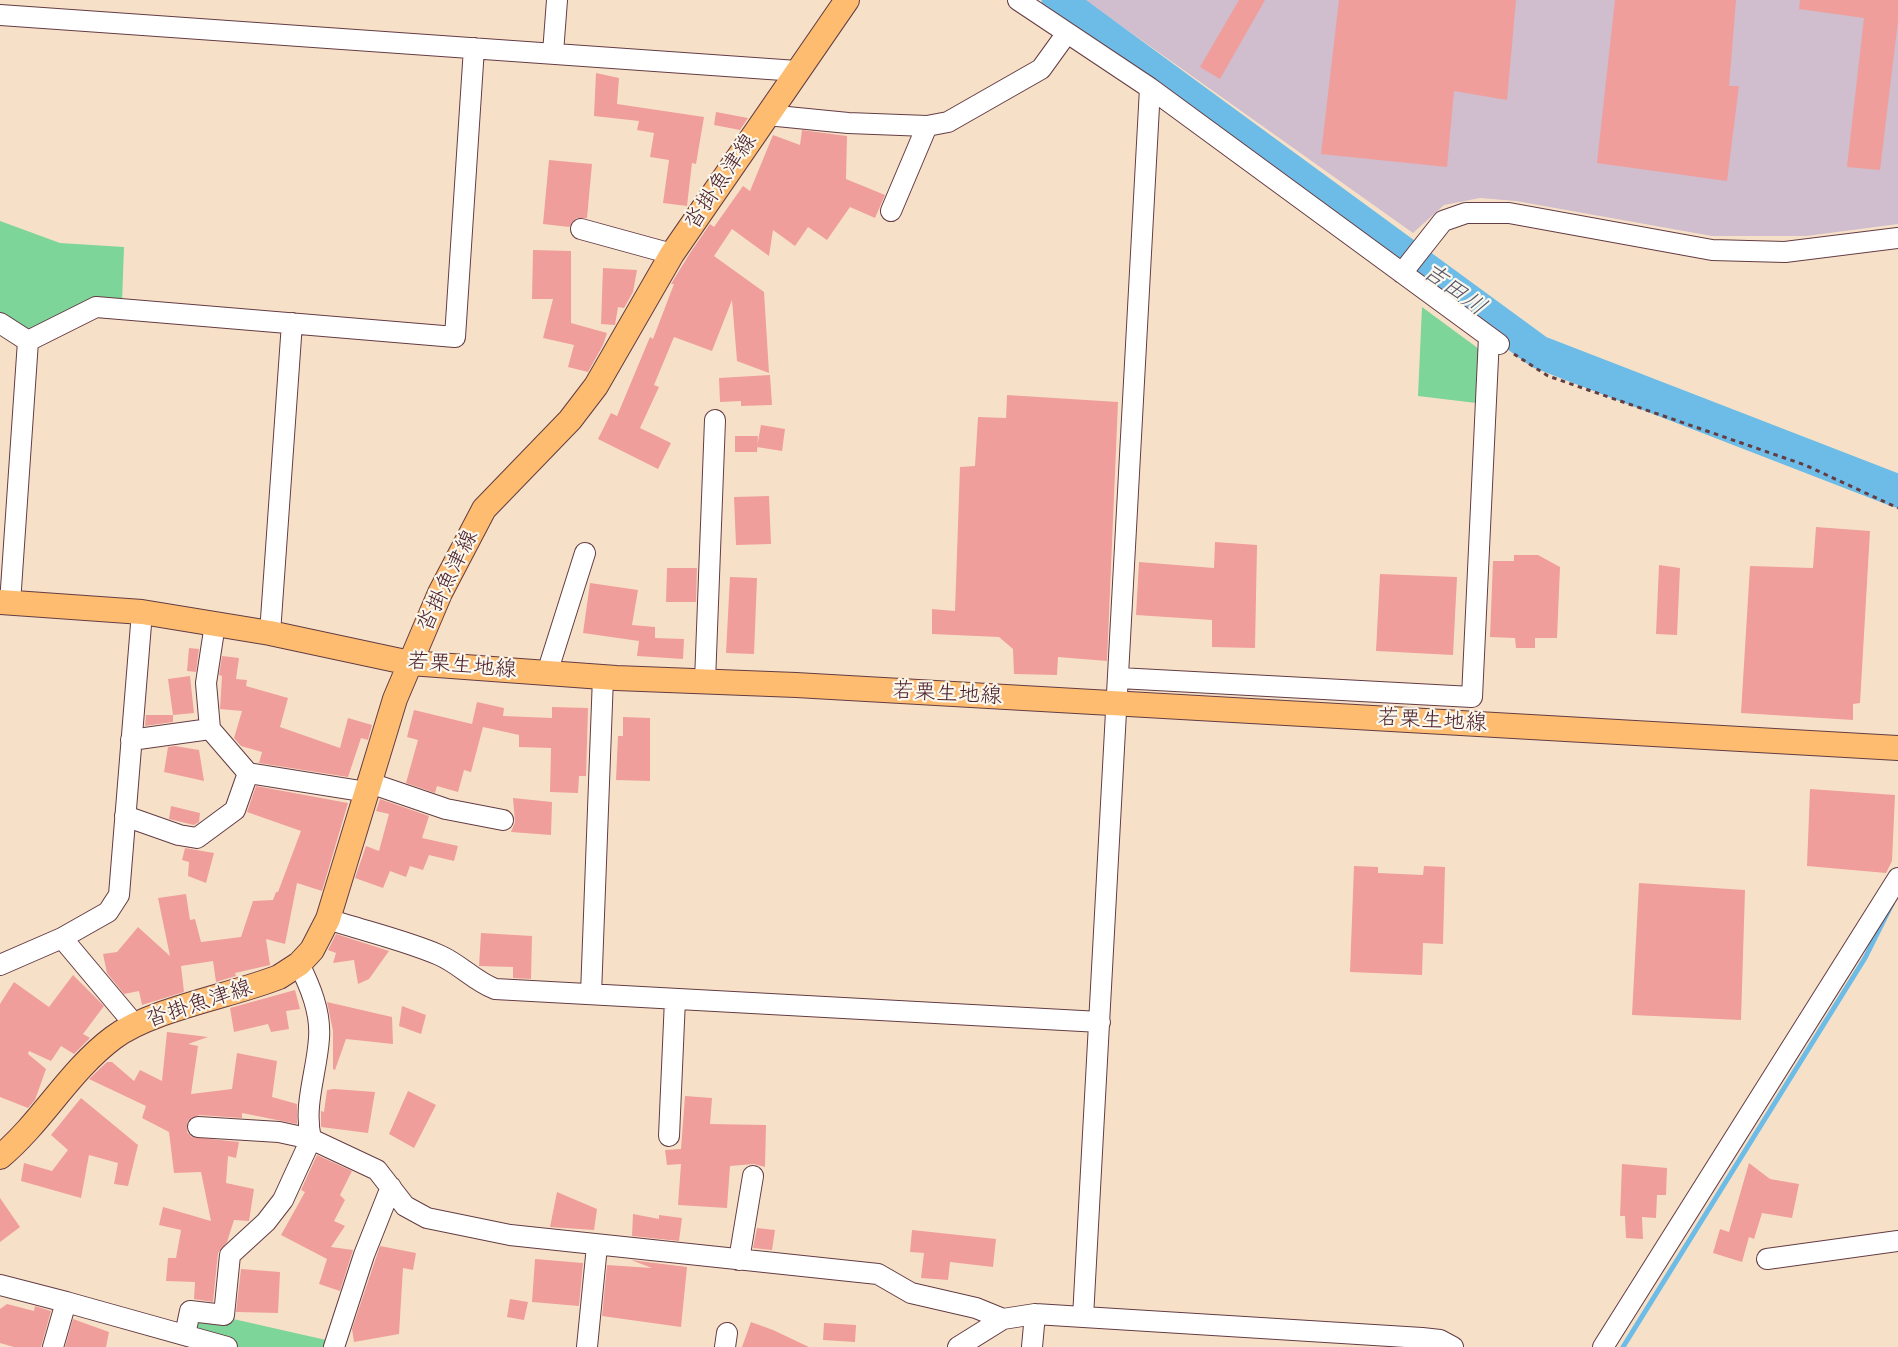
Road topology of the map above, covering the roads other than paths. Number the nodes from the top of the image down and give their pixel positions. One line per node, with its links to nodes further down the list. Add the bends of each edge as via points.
1 (557, 0): 7 (street)
2 (848, 0): 8 (main road, 沓掛魚津線)
3 (1018, 0): 5 (street)
4 (0, 15): 6 (street)
5 (1067, 33): 9 (street); 11 (street, via 1041,69 948,122)
6 (474, 48): 7 (street); 18 (street, via 455,337)
7 (553, 53): 8 (street)
8 (797, 71): 10 (main road, 沓掛魚津線)
9 (1150, 88): 16 (street); 29 (street)
10 (767, 115): 11 (street); 15 (main road, 沓掛魚津線)
11 (927, 126): 12 (street)
12 (891, 211)
13 (581, 229): 15 (street)
14 (1898, 238): 16 (street, via 1785,252 1712,250 1509,213 1466,213 1443,221)
15 (672, 254): 26 (main road, 沓掛魚津線, via 596,386 570,420 484,509 455,562)
16 (1402, 273): 29 (street, via 1495,341 1472,697)
17 (0, 323): 19 (street)
18 (292, 323): 19 (street, via 96,307); 25 (street)
19 (28, 341): 22 (street)
20 (715, 420): 30 (street)
21 (585, 553): 27 (street)
22 (5, 603): 23 (main road, 若栗生地線)
23 (142, 612): 24 (main road, 若栗生地線); 33 (street)
24 (215, 624): 25 (main road, 若栗生地線); 32 (street, via 206,684)
25 (270, 633): 26 (main road, 若栗生地線)
26 (410, 663): 27 (main road, 若栗生地線); 36 (main road, 沓掛魚津線)
27 (547, 673): 28 (main road, 若栗生地線)
28 (603, 677): 30 (main road, 若栗生地線); 44 (street)
29 (1119, 678): 31 (street)
30 (705, 681): 31 (main road, 若栗生地線)
31 (1118, 704): 34 (main road, 若栗生地線); 46 (street)
32 (210, 729): 33 (street); 35 (street)
33 (131, 740): 37 (street)
34 (1898, 748)
35 (248, 773): 36 (street); 37 (street, via 235,810 197,838 179,836)
36 (368, 788): 38 (street); 40 (main road, 沓掛魚津線)
37 (125, 816): 41 (street, via 119,896 108,912)
38 (503, 820)
39 (1898, 878): 71 (street)
40 (328, 919): 42 (main road, 沓掛魚津線, via 312,950); 44 (street, via 439,955 479,983 495,988)
41 (62, 938): 43 (street); 47 (street)
42 (299, 964): 47 (main road, 沓掛魚津線, via 250,988); 50 (street, via 313,992 320,1036 306,1121)
43 (0, 965)
44 (591, 994): 45 (street)
45 (675, 999): 46 (street); 49 (street)
46 (1100, 1022): 61 (street)
47 (135, 1025): 51 (main road, 沓掛魚津線, via 97,1053 19,1142)
48 (198, 1127): 50 (street, via 279,1132)
49 (669, 1136)
50 (311, 1139): 53 (street, via 377,1170); 63 (street, via 283,1200 266,1222 230,1255 224,1314 190,1311)
51 (0, 1157)
52 (753, 1176): 57 (street)
53 (391, 1187): 55 (street, via 405,1206 427,1218 510,1236); 66 (street)
54 (1898, 1241): 56 (street)
55 (597, 1246): 57 (street); 67 (street)
56 (1767, 1258)
57 (739, 1260): 62 (street, via 878,1274 911,1293 976,1308)
58 (0, 1285): 59 (street)
59 (66, 1302): 63 (street); 64 (street)
60 (1035, 1314): 61 (street); 62 (street); 69 (street)
61 (1083, 1317): 70 (street, via 1422,1338 1440,1340)
62 (1003, 1319): 68 (street)
63 (185, 1335): 65 (street)
64 (53, 1347)
65 (227, 1347)
66 (334, 1347)
67 (587, 1347)
68 (958, 1347)
69 (1032, 1347)
70 (1453, 1347)
71 (1604, 1347)

